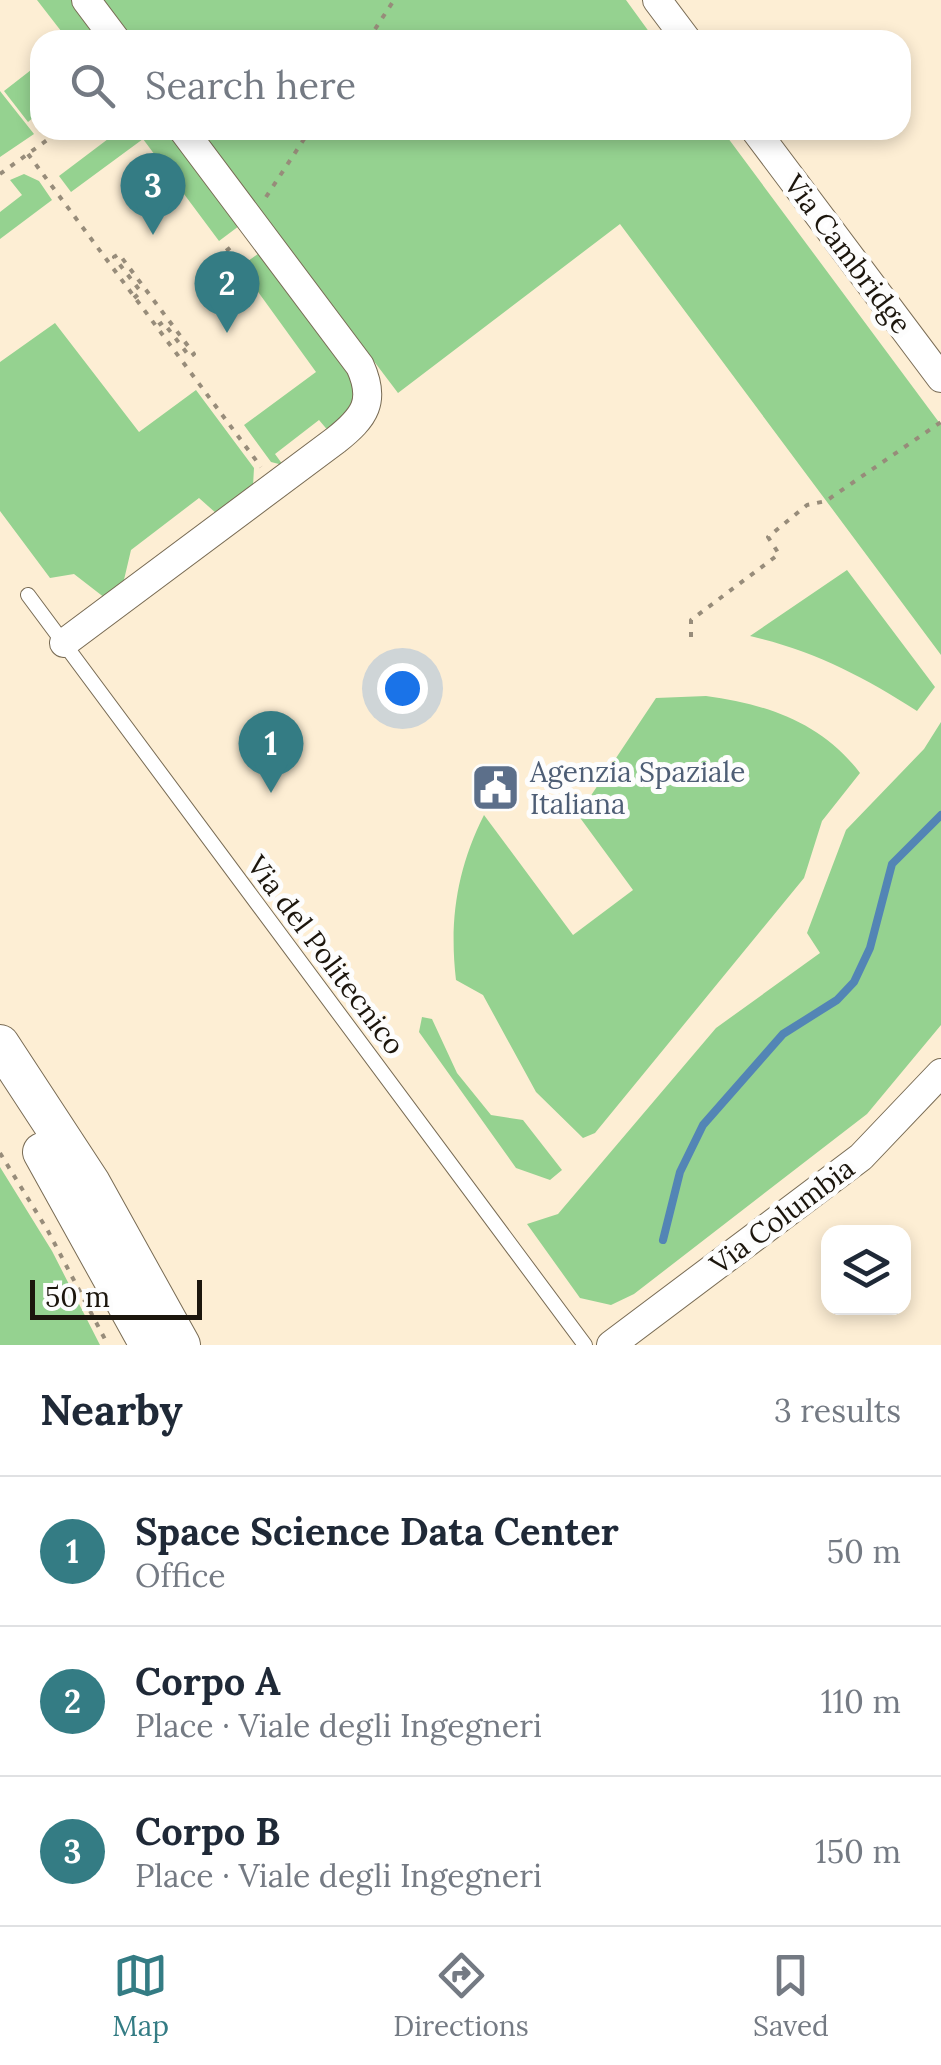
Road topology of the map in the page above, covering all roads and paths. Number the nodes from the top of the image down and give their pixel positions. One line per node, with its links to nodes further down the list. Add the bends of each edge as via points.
1 (86, 0): 4 (street)
2 (394, 0): 5 (path)
3 (657, 0): 6 (street)
4 (108, 30)
5 (374, 30)
6 (680, 30)
7 (47, 140): 11 (path)
8 (190, 140): 13 (street)
9 (304, 140): 13 (path)
10 (762, 140): 18 (street, Via Cambridge)
11 (28, 154): 12 (path); 14 (path)
12 (0, 174)
13 (251, 222): 20 (street, via 368,384 369,404 356,424)
14 (134, 298): 15 (path, via 142,292 114,257 119,254); 16 (path)
15 (157, 303): 16 (path); 17 (path, via 194,354 190,358 163,322)
16 (144, 312): 17 (path)
17 (156, 327): 20 (path)
18 (941, 378)
19 (941, 422): 22 (path, via 826,501 807,505 768,537 779,554 691,620)
20 (275, 486): 23 (street)
21 (28, 595): 23 (lane, Via del Politecnico)
22 (691, 637)
23 (64, 643): 31 (lane, Via del Politecnico)
24 (0, 1044): 30 (street, via 99,1197)
25 (941, 1073): 32 (street, Via Columbia, via 848,1168)
26 (0, 1087): 29 (street)
27 (0, 1153): 28 (path)
28 (108, 1345)
29 (149, 1345)
30 (181, 1345)
31 (585, 1345)
32 (611, 1345)

